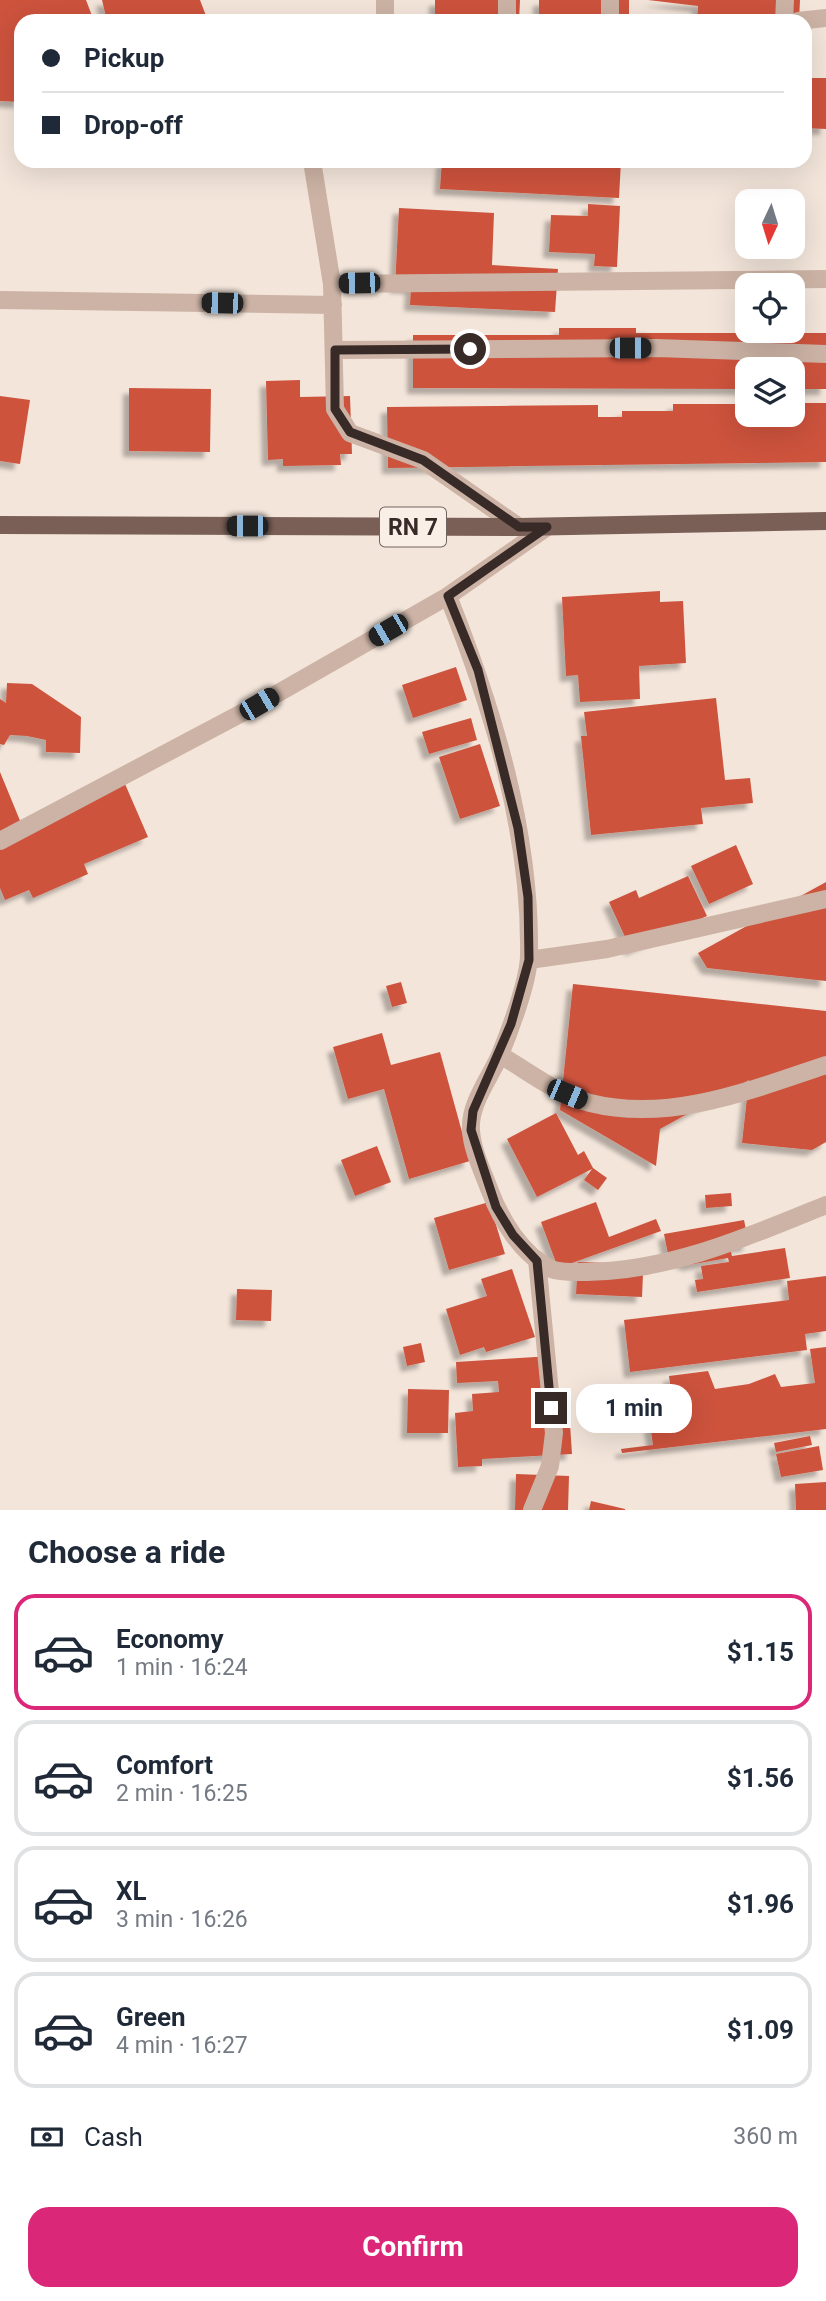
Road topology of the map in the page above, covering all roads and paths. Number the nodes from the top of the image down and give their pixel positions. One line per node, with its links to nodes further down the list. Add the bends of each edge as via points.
1 (313, 168): 3 (street)
2 (826, 279): 3 (street)
3 (332, 284): 5 (street)
4 (0, 300): 5 (street)
5 (333, 304): 6 (street)
6 (335, 350): 7 (street, via 657,348); 10 (street, via 335,409 350,432 423,460)
7 (826, 354)
8 (826, 521): 11 (main road, RN 7)
9 (0, 524): 10 (main road, RN 7)
10 (519, 527): 11 (main road, RN 7)
11 (547, 527): 12 (street)
12 (448, 596): 13 (street, via 259,704); 15 (street, via 478,670 518,828 528,897)
13 (0, 841)
14 (826, 898): 15 (street, via 607,950)
15 (529, 960): 16 (street)
16 (500, 1055): 17 (street, via 567,1094 611,1107 700,1104); 19 (street, via 473,1111 471,1130 496,1207)
17 (826, 1065)
18 (826, 1205): 19 (street, via 726,1246 658,1263 574,1272 553,1270)
19 (537, 1261): 20 (street, via 554,1433 550,1466)
20 (532, 1510)

